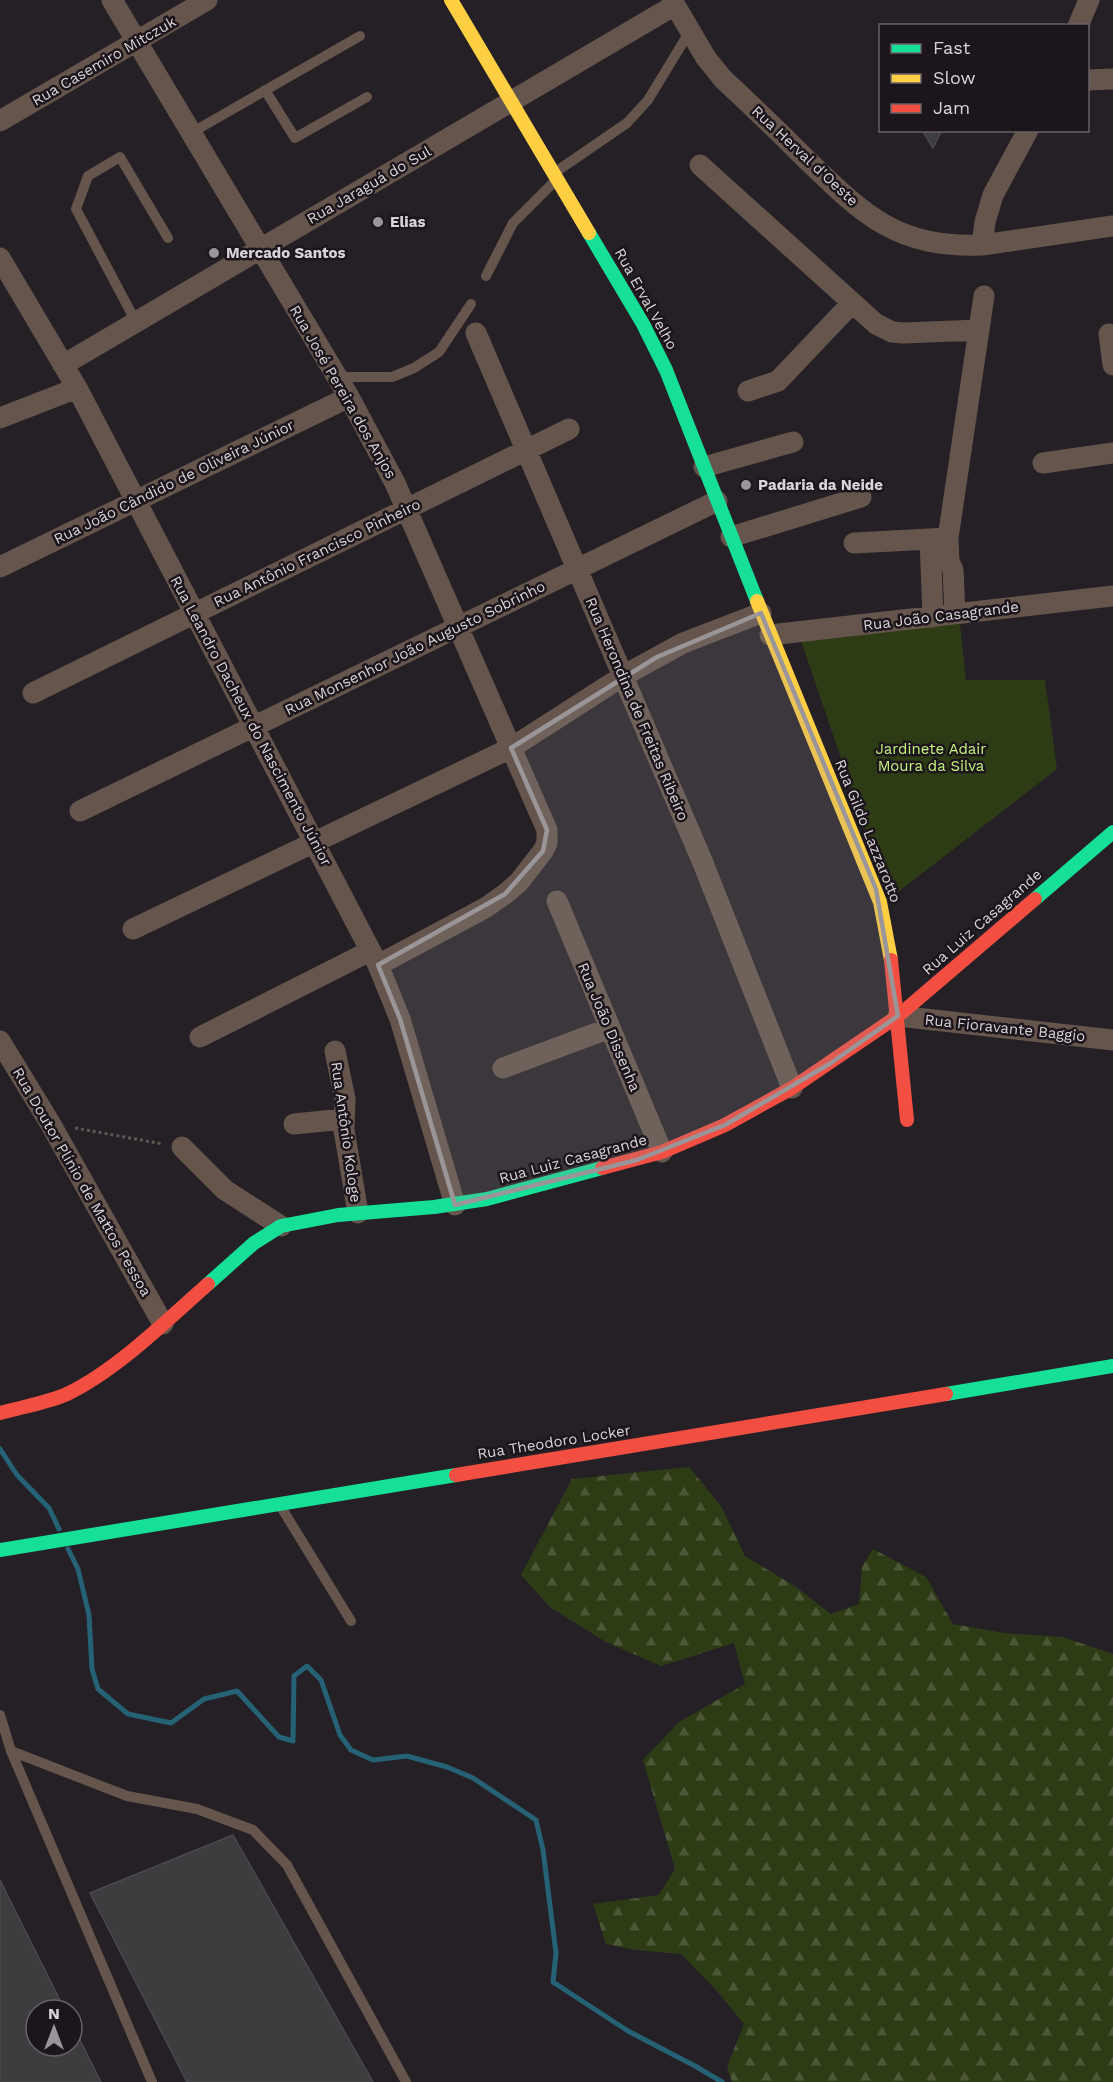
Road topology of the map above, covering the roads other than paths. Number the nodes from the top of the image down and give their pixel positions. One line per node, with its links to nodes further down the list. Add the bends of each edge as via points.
1 (112, 0): 9 (street, Rua José Pereira dos Anjos)
2 (207, 0): 9 (street, Rua Casemiro Mitczuk)
3 (451, 0): 14 (street, Rua Erval Velho)
4 (1089, 0): 6 (street)
5 (674, 2): 7 (street, Rua Herval d'Oeste); 14 (street, Rua Jaraguá do Sul)
6 (1079, 24)
7 (690, 30): 19 (lane, via 648,100 627,123); 22 (street, Rua Herval d'Oeste, via 723,79 863,211 921,240)
8 (360, 36): 12 (lane)
9 (137, 41): 15 (street, Rua Casemiro Mitczuk); 17 (street, Rua José Pereira dos Anjos)
10 (1089, 80): 11 (street)
11 (1113, 80)
12 (266, 90): 13 (lane, via 295,138); 17 (lane)
13 (368, 97)
14 (511, 101): 19 (street, Rua Erval Velho); 23 (street, Rua Jaraguá do Sul)
15 (0, 121)
16 (1027, 132): 22 (street, via 993,195)
17 (191, 133): 23 (street, Rua José Pereira dos Anjos)
18 (700, 165): 27 (street)
19 (556, 176): 25 (lane, via 513,223); 45 (street, Rua Erval Velho, via 656,347)
20 (1113, 226): 22 (street, Rua Herval d'Oeste)
21 (168, 238): 29 (lane, via 120,157 88,176 76,209)
22 (982, 245)
23 (260, 249): 29 (street, Rua Jaraguá do Sul); 35 (street, Rua José Pereira dos Anjos)
24 (0, 258): 33 (street, Rua Leandro Dacheux do Nascimento Júnior)
25 (486, 276)
26 (984, 296): 30 (street)
27 (852, 303): 30 (street, via 892,332); 37 (street, via 778,381)
28 (471, 304): 35 (lane, via 439,352 414,368 392,377)
29 (136, 322): 33 (street, Rua Jaraguá do Sul)
30 (979, 330): 51 (street)
31 (476, 333): 42 (street, Rua Herondina de Freitas Ribeiro)
32 (1109, 334): 34 (street)
33 (63, 365): 36 (street, Rua Leandro Dacheux do Nascimento Júnior)
34 (1113, 365)
35 (337, 377): 38 (street, Rua José Pereira dos Anjos)
36 (76, 388): 39 (street); 47 (street, Rua Leandro Dacheux do Nascimento Júnior)
37 (748, 391)
38 (349, 398): 47 (street, Rua João Cândido de Oliveira Júnior); 49 (street, Rua José Pereira dos Anjos, via 385,463)
39 (0, 418)
40 (570, 429): 42 (street, Rua Antônio Francisco Pinheiro)
41 (793, 442): 45 (street)
42 (526, 450): 49 (street, Rua Antônio Francisco Pinheiro); 54 (street, Rua Herondina de Freitas Ribeiro)
43 (1113, 453): 44 (street)
44 (1043, 463)
45 (704, 467): 48 (street, Rua Erval Velho)
46 (861, 497): 50 (street)
47 (136, 501): 53 (street, Rua João Cândido de Oliveira Júnior); 57 (street, Rua Leandro Dacheux do Nascimento Júnior)
48 (717, 501): 50 (street, Rua Erval Velho); 54 (street, Rua Monsenhor João Augusto Sobrinho)
49 (405, 510): 57 (street, Rua Antônio Francisco Pinheiro); 60 (street, Rua José Pereira dos Anjos)
50 (731, 537): 56 (street, Rua Erval Velho)
51 (939, 538): 52 (street); 58 (street, via 953,570); 59 (street)
52 (854, 543)
53 (0, 567)
54 (577, 568): 60 (street, Rua Monsenhor João Augusto Sobrinho); 62 (street, Rua Herondina de Freitas Ribeiro)
55 (1113, 596): 58 (street, Rua João Casagrande)
56 (761, 613): 61 (street, Rua Erval Velho); 62 (street, via 683,643)
57 (194, 614): 63 (street, Rua Antônio Francisco Pinheiro); 64 (street, Rua Leandro Dacheux do Nascimento Júnior)
58 (955, 614): 59 (street, Rua João Casagrande)
59 (933, 617): 61 (street, Rua João Casagrande)
60 (457, 627): 64 (street, Rua Monsenhor João Augusto Sobrinho); 65 (street, Rua José Pereira dos Anjos)
61 (770, 635): 72 (street, Rua Gildo Lazzarotto, via 878,895)
62 (623, 676): 65 (street); 79 (street, Rua Herondina de Freitas Ribeiro, via 703,863)
63 (33, 693)
64 (254, 726): 66 (street, Rua Monsenhor João Augusto Sobrinho); 68 (street, Rua Leandro Dacheux do Nascimento Júnior)
65 (511, 748): 68 (street); 71 (street, Rua José Pereira dos Anjos, via 547,830 547,843 538,857 519,882 485,908)
66 (80, 811)
67 (1113, 831): 72 (street, Rua Luiz Casagrande)
68 (314, 842): 70 (street); 71 (street, Rua Leandro Dacheux do Nascimento Júnior)
69 (557, 901): 73 (street, Rua João Dissenha)
70 (133, 929)
71 (374, 958): 74 (street); 85 (street, Rua Leandro Dacheux do Nascimento Júnior, via 400,1019)
72 (898, 1016): 75 (street, Rua Fioravante Baggio); 79 (street, Rua Luiz Casagrande); 81 (street, Rua Gildo Lazzarotto)
73 (610, 1028): 78 (street); 84 (street, Rua João Dissenha)
74 (200, 1036)
75 (1113, 1040)
76 (0, 1041): 88 (street, Rua Doutor Plínio de Mattos Pessoa)
77 (335, 1051): 80 (street, Rua Antônio Kologe, via 345,1099)
78 (503, 1068)
79 (792, 1088): 84 (street, Rua Luiz Casagrande, via 725,1125)
80 (344, 1119): 82 (street); 86 (street, Rua Antônio Kologe)
81 (908, 1120)
82 (294, 1124)
83 (182, 1147): 87 (street, via 225,1190)
84 (662, 1152): 85 (street, Rua Luiz Casagrande)
85 (456, 1205): 86 (street, Rua Luiz Casagrande)
86 (358, 1213): 87 (street, Rua Luiz Casagrande)
87 (281, 1226): 88 (street, Rua Luiz Casagrande, via 254,1243)
88 (163, 1324): 90 (street, Rua Luiz Casagrande, via 82,1386)
89 (1113, 1366): 91 (street, Rua Theodoro Locker)
90 (0, 1413)
91 (279, 1504): 92 (street, Rua Theodoro Locker); 93 (lane)
92 (0, 1550)
93 (351, 1621)
94 (0, 1715): 95 (lane)
95 (11, 1751): 96 (lane); 97 (lane, via 127,1796 197,1809 254,1830 287,1865)
96 (152, 2082)
97 (406, 2082)

